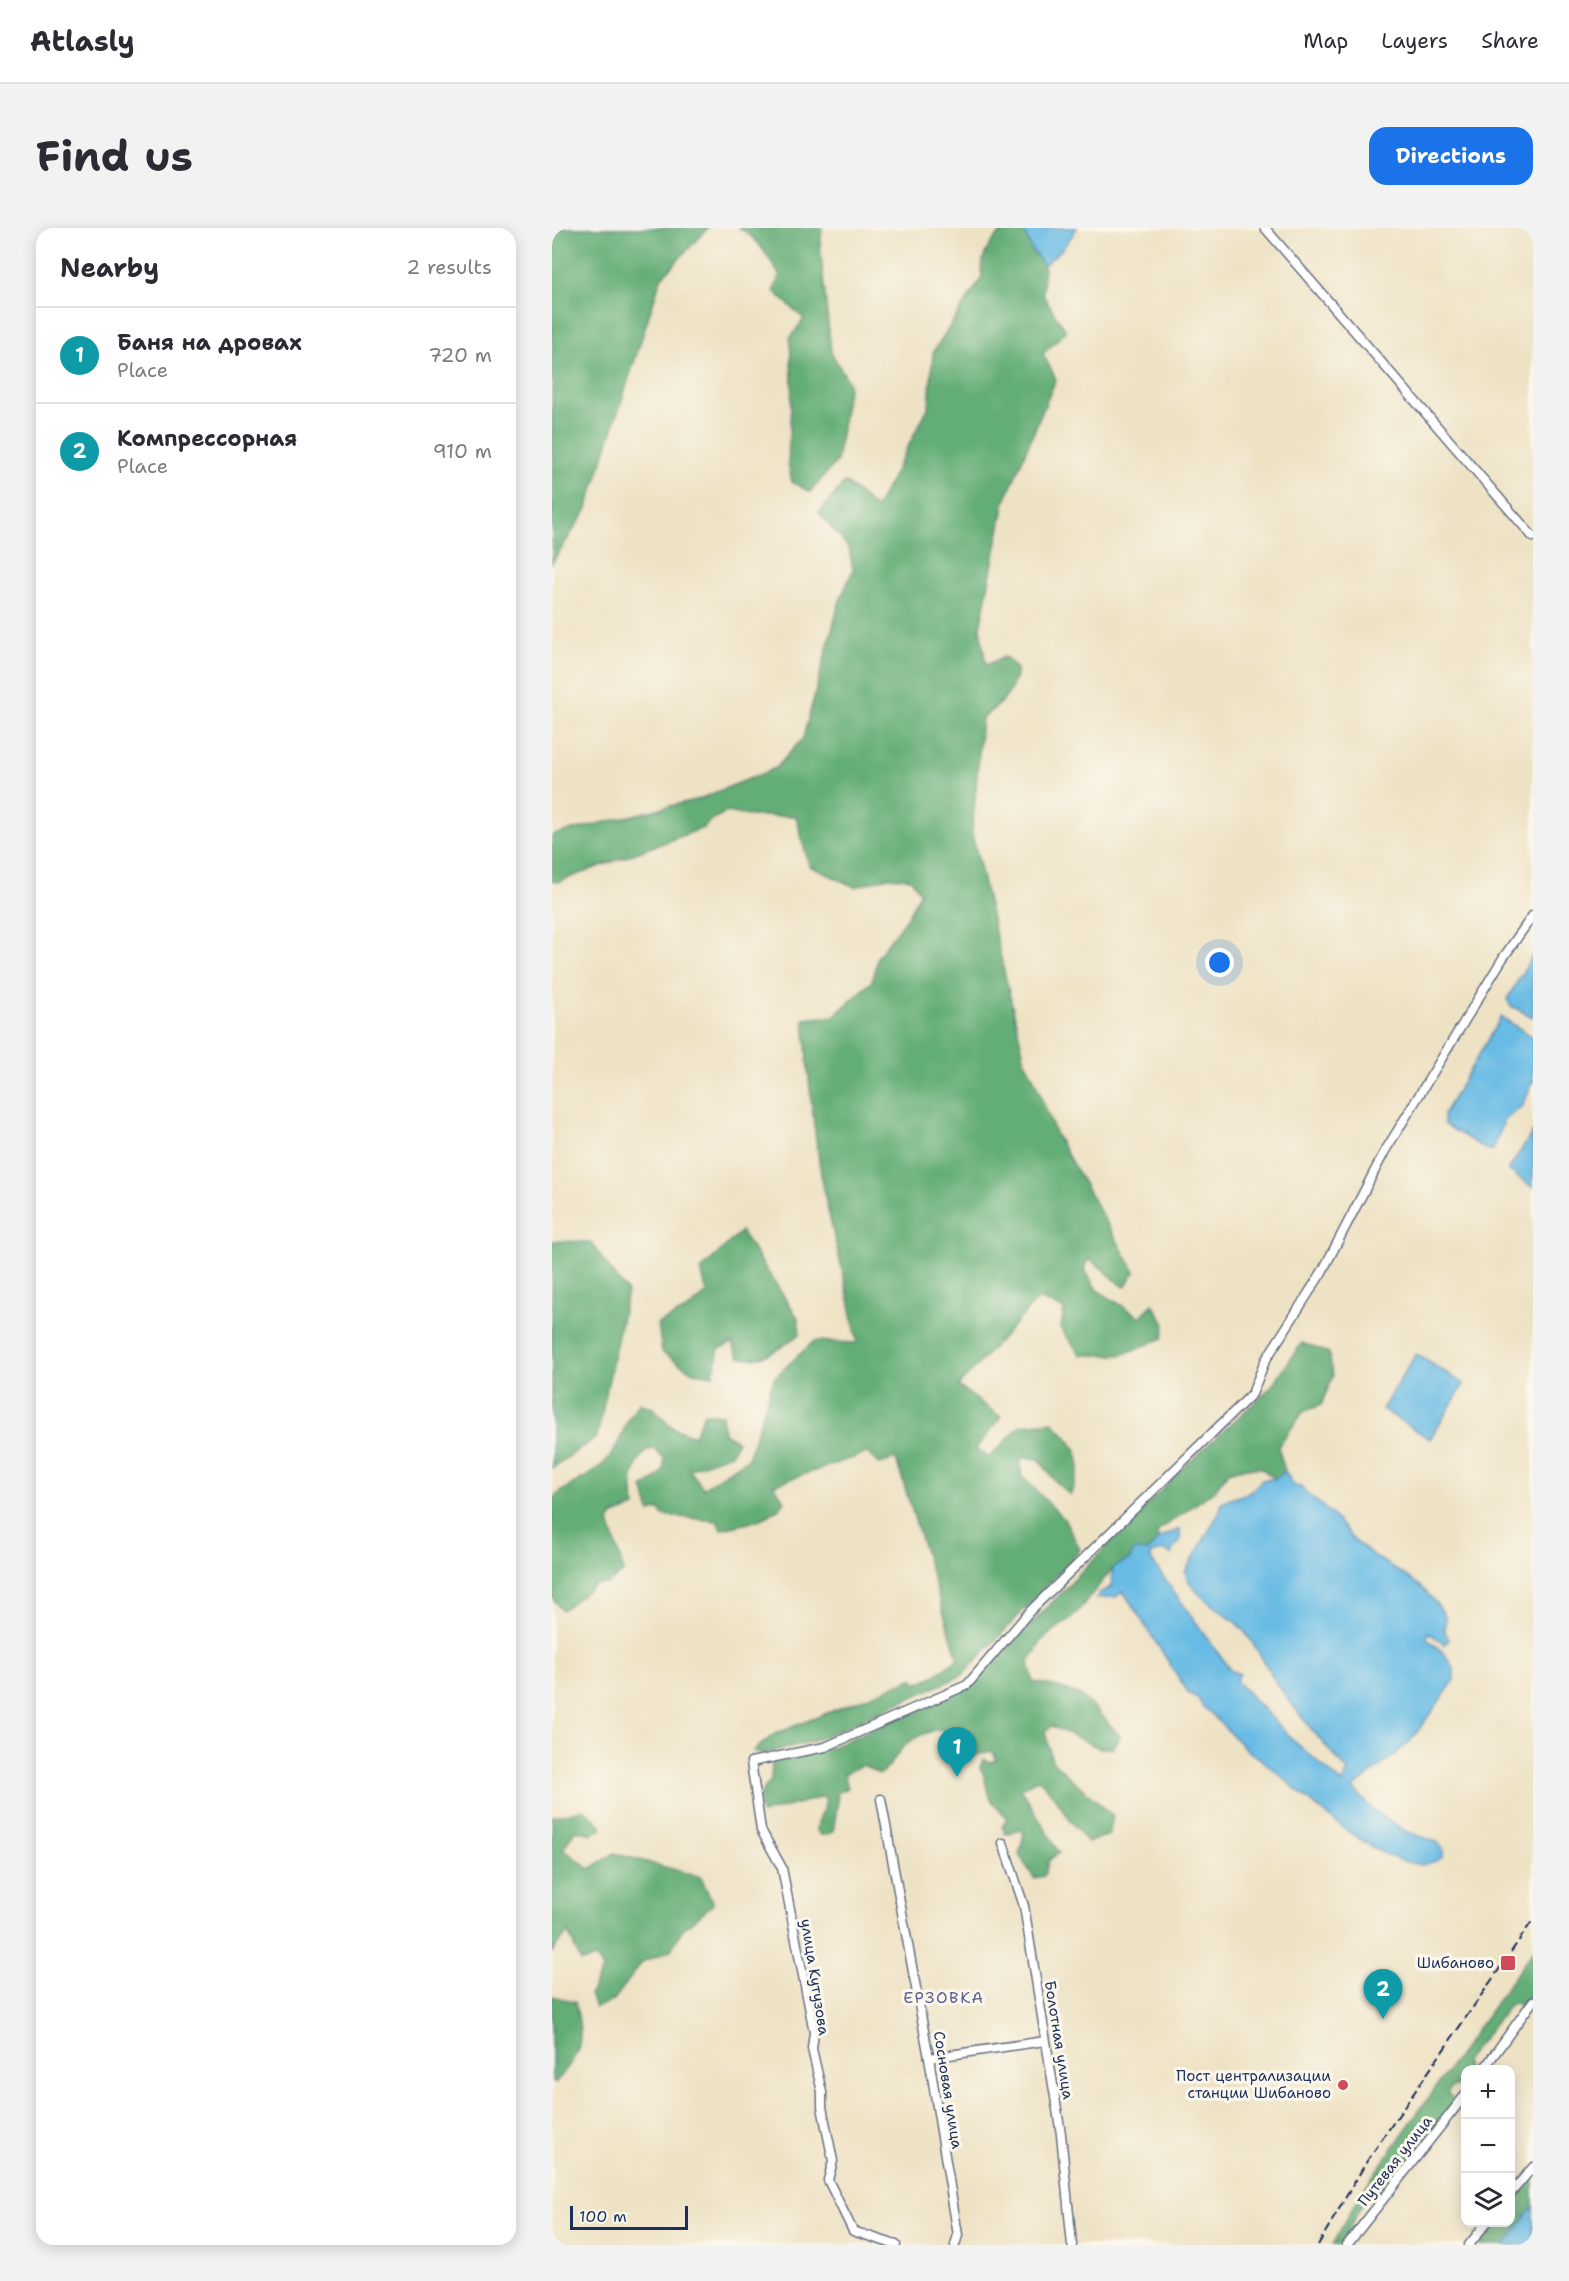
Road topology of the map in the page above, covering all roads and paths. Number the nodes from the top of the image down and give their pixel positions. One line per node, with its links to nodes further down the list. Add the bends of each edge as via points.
1 (1265, 228): 2 (street)
2 (1533, 537)
3 (1533, 915): 14 (street, улица Кутузова, via 1385,1151 1322,1272 1265,1361 1252,1394 1030,1611 967,1685 825,1747 751,1762 757,1815 782,1868 814,2032 814,2059 833,2161 828,2180 853,2231)
4 (881, 1799): 8 (street, Сосновая улица)
5 (1003, 1843): 7 (street, Болотная улица, via 1024,1906)
6 (1533, 2001): 9 (street)
7 (1045, 2041): 8 (street); 16 (street, Болотная улица, via 1061,2134)
8 (929, 2058): 15 (street, Сосновая улица, via 957,2235)
9 (1487, 2065)
10 (1461, 2100): 17 (street, Путевая улица)
11 (1533, 2167): 12 (street)
12 (1515, 2188)
13 (1485, 2227): 18 (street)
14 (896, 2245)
15 (955, 2245)
16 (1071, 2245)
17 (1347, 2245)
18 (1469, 2245)

